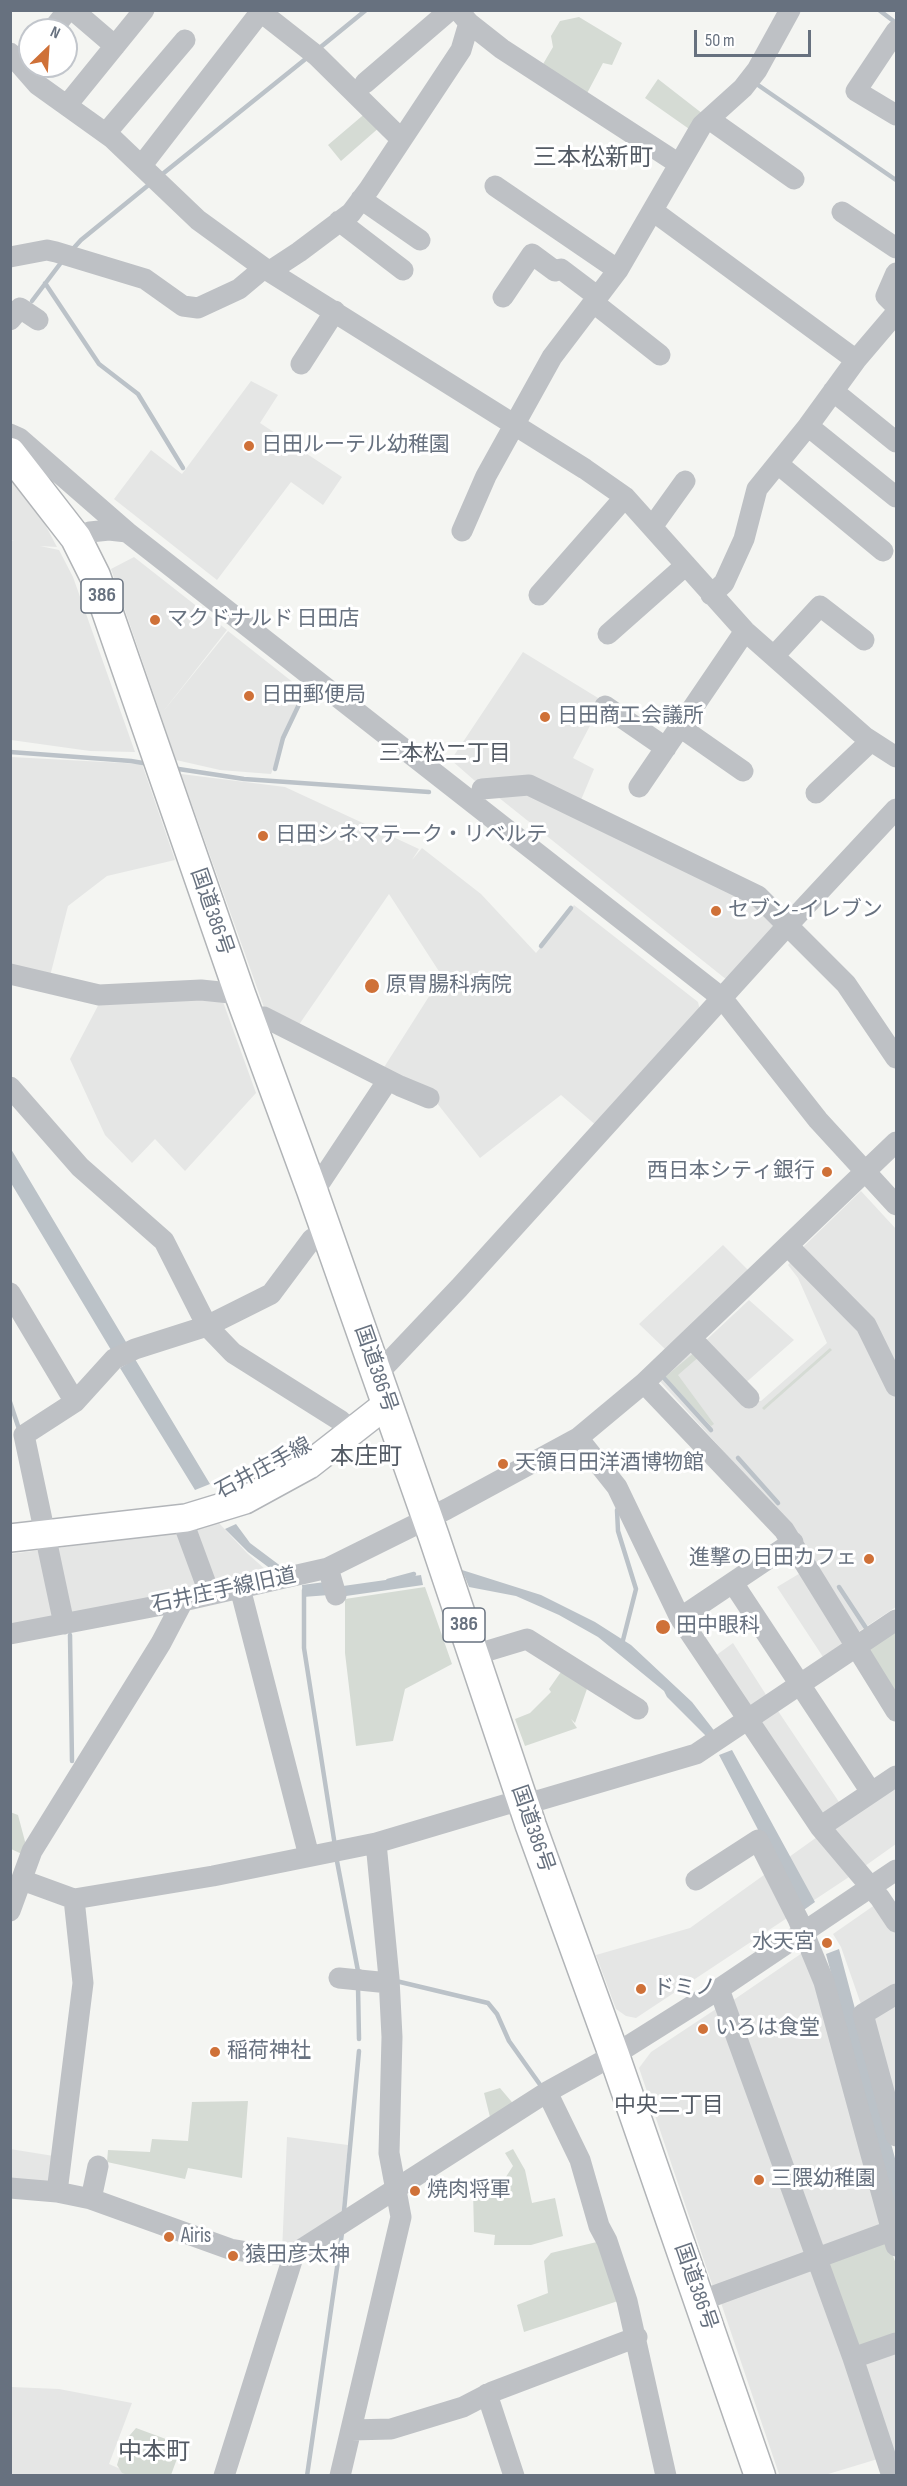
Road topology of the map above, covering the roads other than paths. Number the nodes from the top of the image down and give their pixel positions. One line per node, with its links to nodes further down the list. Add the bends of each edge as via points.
1 (73, 10): 9 (street)
2 (144, 10): 9 (street)
3 (450, 10): 11 (street)
4 (790, 10): 14 (street, via 759,68)
5 (261, 11): 16 (street, via 314,54); 18 (street)
6 (464, 17): 16 (street, via 461,50); 17 (street, via 502,49)
7 (896, 32): 13 (street, via 856,91)
8 (185, 40): 15 (street)
9 (115, 46): 12 (street)
10 (34, 78): 12 (street)
11 (365, 83)
12 (67, 105): 15 (street)
13 (897, 115)
14 (709, 119): 17 (street, via 702,124); 19 (street)
15 (106, 133): 18 (street)
16 (401, 139): 21 (street)
17 (679, 164): 22 (street)
18 (151, 175): 28 (street, via 198,220)
19 (794, 178)
20 (495, 186): 30 (street)
21 (361, 199): 24 (street); 25 (street)
22 (653, 212): 30 (street); 40 (street)
23 (842, 212): 26 (street)
24 (339, 221): 28 (street, via 299,252); 29 (street)
25 (420, 240)
26 (897, 248)
27 (10, 257): 28 (street, via 47,250 144,279 183,306 198,308 239,290)
28 (267, 270): 35 (street)
29 (403, 270)
30 (618, 270): 33 (street)
31 (897, 273): 34 (street, via 886,296)
32 (503, 297): 33 (street, via 532,254 555,271 561,269)
33 (596, 300): 39 (street); 43 (street, via 552,357)
34 (897, 306)
35 (335, 312): 41 (street); 43 (street)
36 (10, 320): 37 (street, via 20,308)
37 (38, 320)
38 (892, 327): 40 (street)
39 (660, 355)
40 (856, 360): 42 (street)
41 (301, 364)
42 (833, 392): 44 (street); 46 (street)
43 (513, 425): 50 (street); 54 (street)
44 (808, 426): 48 (street); 51 (street, via 873,468)
45 (10, 434): 53 (street)
46 (897, 442)
47 (10, 453): 55 (highway, 国道386号 / 386)
48 (778, 464): 56 (street); 59 (street, via 758,489 744,539 724,583)
49 (685, 481): 52 (street)
50 (625, 497): 52 (street); 58 (street)
51 (897, 497)
52 (652, 527): 57 (street)
53 (127, 531): 55 (street, via 90,532); 76 (street)
54 (462, 531)
55 (76, 538): 77 (highway, 国道386号 / 386, via 95,576)
56 (883, 551)
57 (686, 565): 59 (street); 61 (street)
58 (539, 595)
59 (711, 595): 60 (street)
60 (745, 631): 63 (street); 65 (street)
61 (608, 634)
62 (864, 640): 63 (street, via 820,606)
63 (774, 656): 66 (street)
64 (605, 706): 67 (street)
65 (680, 727): 67 (street); 69 (street)
66 (871, 741): 68 (street); 72 (street)
67 (666, 748): 70 (street)
68 (897, 757)
69 (742, 771)
70 (639, 786)
71 (482, 789): 74 (street, via 529,785 758,896)
72 (816, 793)
73 (897, 809): 74 (street)
74 (787, 926): 76 (street); 78 (street, via 846,984)
75 (10, 974): 77 (street, via 99,994 201,990)
76 (722, 998): 83 (street); 91 (street, via 459,1288)
77 (245, 1006): 79 (street); 84 (highway, 国道386号 / 386)
78 (897, 1058)
79 (388, 1080): 81 (street); 84 (street)
80 (10, 1087): 89 (street, via 80,1167 164,1241)
81 (429, 1098)
82 (897, 1142): 83 (street, 石井庄手線旧道)
83 (865, 1173): 85 (street); 87 (street, 石井庄手線旧道)
84 (312, 1190): 86 (highway, 国道386号 / 386)
85 (897, 1205)
86 (326, 1230): 89 (street, via 312,1239 270,1294); 91 (highway, 国道386号 / 386)
87 (788, 1246): 90 (street, 石井庄手線旧道); 93 (street, via 866,1325)
88 (10, 1293): 95 (street)
89 (207, 1326): 95 (street, via 114,1359); 97 (street, via 233,1353)
90 (692, 1338): 92 (street, 石井庄手線旧道); 94 (street)
91 (375, 1372): 96 (highway, 国道386号 / 386)
92 (644, 1383): 99 (street, 石井庄手線旧道); 105 (street)
93 (897, 1386)
94 (748, 1398)
95 (75, 1402): 98 (street)
96 (387, 1404): 97 (main road, 石井庄手線); 100 (highway, 国道386号 / 386); 101 (main road, 石井庄手線, via 309,1465 245,1500)
97 (341, 1421): 103 (main road, 石井庄手線, via 302,1454 213,1497 182,1507)
98 (17, 1435): 103 (street)
99 (578, 1438): 100 (street, 石井庄手線旧道); 110 (street, via 617,1487)
100 (427, 1518): 107 (street, 石井庄手線旧道, via 326,1579 283,1578); 115 (highway, 国道386号 / 386)
101 (182, 1519): 103 (main road, 石井庄手線); 108 (street)
102 (10, 1528): 103 (main road, 石井庄手線)
103 (43, 1530): 104 (main road, 石井庄手線); 112 (street)
104 (10, 1538)
105 (793, 1542): 106 (street); 114 (street)
106 (733, 1582): 110 (street); 116 (street)
107 (240, 1588): 108 (street, 石井庄手線旧道); 125 (street)
108 (210, 1595): 109 (street, 石井庄手線旧道)
109 (183, 1601): 112 (street, 石井庄手線旧道); 127 (street, via 32,1851)
110 (680, 1618): 119 (street)
111 (897, 1620): 114 (street)
112 (64, 1624): 113 (street, 石井庄手線旧道)
113 (10, 1634)
114 (856, 1648): 116 (street); 118 (street)
115 (474, 1655): 117 (street, via 527,1639); 122 (highway, 国道386号 / 386)
116 (801, 1683): 119 (street); 121 (street)
117 (638, 1709)
118 (897, 1711)
119 (748, 1720): 122 (street, via 687,1756); 123 (street)
120 (897, 1776): 121 (street)
121 (871, 1792): 123 (street)
122 (523, 1802): 124 (street); 138 (highway, 国道386号 / 386)
123 (820, 1827): 129 (street)
124 (376, 1843): 125 (street); 135 (street)
125 (309, 1856): 130 (street)
126 (897, 1870): 129 (street)
127 (22, 1880): 130 (street); 131 (street)
128 (696, 1880): 133 (street, via 758,1840)
129 (871, 1887): 132 (street); 133 (street)
130 (74, 1899): 144 (street, via 82,1983)
131 (10, 1911)
132 (897, 1922)
133 (802, 1932): 136 (street); 146 (street, via 824,1982)
134 (351, 1979): 135 (street)
135 (389, 1983): 143 (street, via 389,2153)
136 (719, 1989): 138 (street); 148 (street)
137 (897, 1994): 140 (street, via 863,2014)
138 (614, 2055): 139 (street); 149 (highway, 国道386号 / 386)
139 (547, 2092): 143 (street); 150 (street, via 580,2160)
140 (897, 2136)
141 (98, 2166): 145 (street)
142 (10, 2188): 144 (street)
143 (396, 2188): 147 (street); 154 (street, via 401,2217)
144 (57, 2192): 145 (street)
145 (91, 2199): 147 (street, via 230,2249)
146 (895, 2235): 148 (street)
147 (294, 2254): 155 (street)
148 (816, 2256): 149 (street); 152 (street)
149 (700, 2301): 159 (highway, 国道386号 / 386)
150 (637, 2337): 153 (street); 158 (street)
151 (897, 2343): 152 (street)
152 (853, 2358): 160 (street)
153 (487, 2394): 154 (street, via 463,2407 391,2429); 157 (street)
154 (351, 2430): 156 (street)
155 (224, 2475)
156 (340, 2475)
157 (514, 2475)
158 (666, 2475)
159 (760, 2475)
160 (892, 2475)

